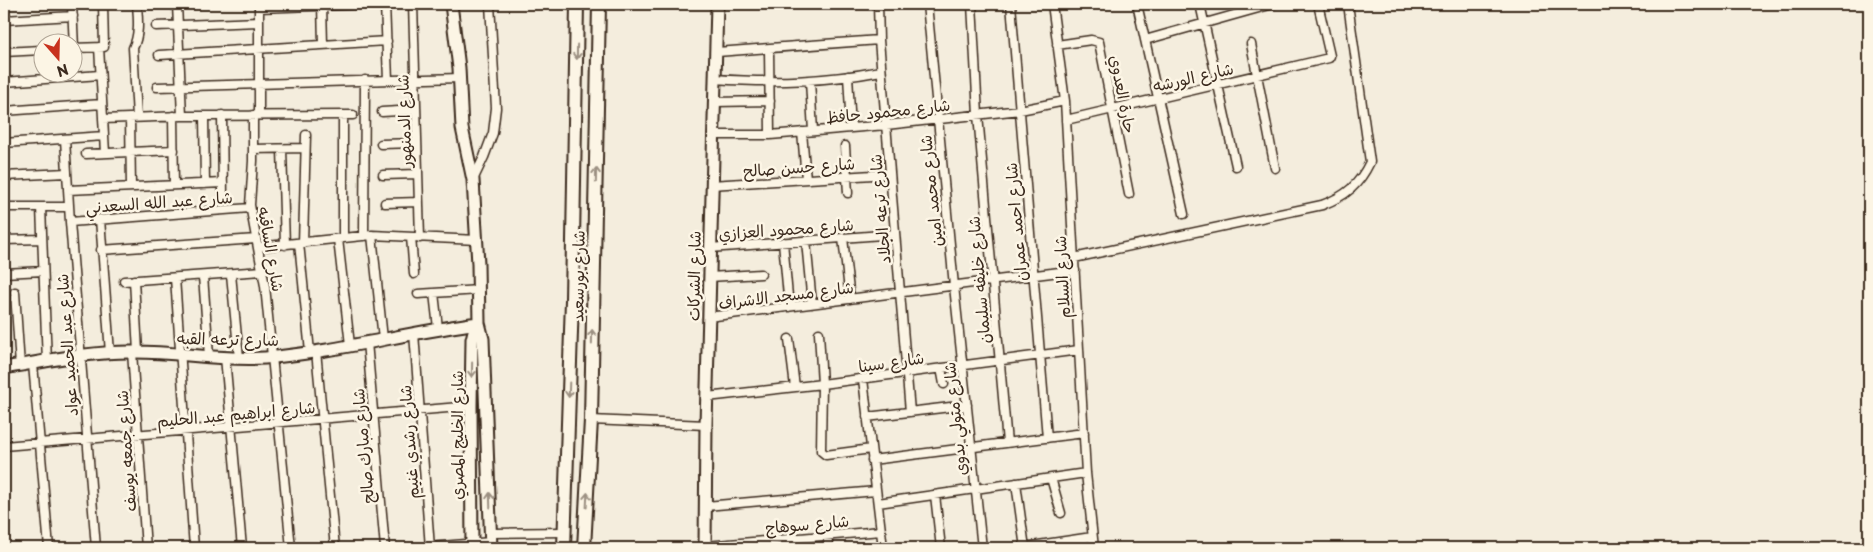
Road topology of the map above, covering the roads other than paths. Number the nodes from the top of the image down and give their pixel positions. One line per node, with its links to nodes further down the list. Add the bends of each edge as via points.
1 (72, 4): 26 (street)
2 (103, 4): 39 (street)
3 (137, 4): 82 (street)
4 (177, 4): 30 (street)
5 (369, 4): 23 (street)
6 (385, 4): 35 (street)
7 (412, 4): 53 (street, شارع الدمنهور)
8 (451, 4): 52 (street, شارع الخليج المصري)
9 (490, 4): 115 (street, via 496,108 493,133)
10 (577, 4): 239 (main road, شارع بورسعيد, one-way to 239, via 573,291)
11 (599, 4): 214 (main road, شارع بورسعيد, one-way to 11)
12 (717, 4): 45 (street, شارع الشركات)
13 (878, 4): 33 (street, شارع ترعه الجلاد)
14 (927, 4): 83 (street, شارع محمد امين)
15 (972, 4): 78 (street, شارع خليفه سليمان)
16 (1012, 4): 71 (street, شارع احمد عمران)
17 (1052, 4): 38 (street, شارع السلام)
18 (1137, 4): 34 (street)
19 (1200, 4): 29 (street)
20 (1273, 4): 24 (street)
21 (1318, 4): 49 (street, شارع الورشه, via 1330,56)
22 (1348, 4): 150 (street, via 1370,162 1363,177 1351,190 1322,205)
23 (322, 5): 25 (street); 37 (street)
24 (1263, 5): 29 (street)
25 (259, 6): 28 (street, شارع الساقيه)
26 (73, 16): 27 (street); 32 (street)
27 (4, 20)
28 (259, 22): 30 (street); 41 (street, شارع الساقيه)
29 (1204, 23): 34 (street); 61 (street)
30 (178, 25): 31 (street); 46 (street)
31 (156, 26)
32 (73, 32)
33 (879, 40): 42 (street); 48 (street, شارع ترعه الجلاد)
34 (1145, 40): 64 (street)
35 (387, 41): 37 (street); 55 (street)
36 (1251, 44): 49 (street)
37 (323, 45): 41 (street)
38 (1057, 46): 67 (street, شارع السلام); 69 (street, حارة العدوي, via 1092,40 1099,42)
39 (102, 47): 40 (street); 50 (street)
40 (82, 48)
41 (259, 48): 46 (street); 60 (street, شارع الساقيه)
42 (769, 49): 45 (street); 59 (street)
43 (32, 51): 44 (street)
44 (4, 52)
45 (717, 52): 56 (street, شارع الشركات)
46 (179, 54): 47 (street); 62 (street)
47 (159, 55)
48 (882, 71): 51 (street); 86 (street, شارع ترعه الجلاد)
49 (1257, 75): 61 (street, شارع الورشه); 107 (street)
50 (100, 76): 58 (street); 68 (street)
51 (848, 76): 57 (street); 87 (street)
52 (460, 78): 53 (street); 115 (street, شارع الخليج المصري, via 462,128)
53 (415, 79): 55 (street); 70 (street, شارع الدمنهور)
54 (365, 80): 55 (street); 60 (street); 135 (street)
55 (388, 80)
56 (716, 80): 59 (street); 66 (street, شارع الشركات)
57 (810, 81): 59 (street); 88 (street)
58 (4, 82)
59 (770, 82): 65 (street)
60 (259, 84): 62 (street); 75 (street, شارع الساقيه)
61 (1218, 84): 64 (street, شارع الورشه); 106 (street)
62 (181, 86): 63 (street); 80 (street)
63 (157, 87)
64 (1158, 98): 69 (street, شارع الورشه); 131 (street)
65 (770, 101): 66 (street); 90 (street)
66 (715, 102): 92 (street, شارع الشركات)
67 (1065, 102): 71 (street, شارع محمود حافظ); 85 (street, شارع السلام)
68 (102, 104): 72 (street); 84 (street)
69 (1113, 109): 85 (street, شارع الورشه); 123 (street, حارة العدوي)
70 (416, 110): 73 (street); 96 (street, شارع الدمنهور)
71 (1020, 110): 78 (street, شارع محمود حافظ); 159 (street, شارع احمد عمران)
72 (4, 111)
73 (382, 112)
74 (222, 115): 75 (street); 81 (street); 116 (street)
75 (256, 115): 76 (street); 100 (street, شارع الساقيه)
76 (343, 115): 77 (street); 137 (street)
77 (353, 115)
78 (978, 115): 83 (street, شارع محمود حافظ); 164 (street, شارع خليفه سليمان)
79 (173, 116): 80 (street); 82 (street); 102 (street)
80 (182, 116): 81 (street)
81 (204, 116): 117 (street)
82 (133, 117): 84 (street); 103 (street)
83 (937, 118): 86 (street, شارع محمود حافظ); 165 (street, شارع محمد امين)
84 (103, 119): 93 (street)
85 (1066, 120): 150 (street, شارع السلام)
86 (886, 125): 87 (street, شارع محمود حافظ); 110 (street, شارع ترعه الجلاد)
87 (851, 128): 88 (street, شارع محمود حافظ)
88 (813, 131): 89 (street, شارع محمود حافظ)
89 (802, 132): 90 (street, شارع محمود حافظ); 114 (street)
90 (770, 134): 92 (street, شارع محمود حافظ)
91 (306, 135): 99 (street)
92 (712, 135): 119 (street, شارع الشركات)
93 (104, 136): 94 (street); 104 (street)
94 (65, 139): 95 (street); 108 (street, شارع عبد الحميد عواد)
95 (4, 143)
96 (417, 143): 97 (street); 109 (street, شارع الدمنهور)
97 (381, 144)
98 (845, 146): 113 (street)
99 (305, 148): 101 (street); 146 (street)
100 (253, 149): 101 (street); 130 (street, شارع الساقيه)
101 (282, 149): 147 (street)
102 (174, 150): 103 (street); 118 (street)
103 (130, 152): 104 (street); 120 (street)
104 (105, 153): 105 (street)
105 (86, 154)
106 (1236, 166)
107 (1275, 168)
108 (68, 174): 112 (street); 121 (street, شارع عبد الحميد عواد)
109 (418, 174): 111 (street); 125 (street, شارع الدمنهور)
110 (889, 174): 113 (street, شارع حسن صالح); 134 (street, شارع ترعه الجلاد)
111 (383, 175)
112 (4, 176)
113 (847, 177): 114 (street, شارع حسن صالح); 122 (street)
114 (806, 179): 119 (street, شارع حسن صالح)
115 (472, 180): 142 (street, شارع الخليج المصري)
116 (223, 183): 117 (street); 124 (street)
117 (205, 184): 118 (street)
118 (174, 185): 120 (street)
119 (711, 185): 148 (street, شارع الشركات)
120 (131, 187): 121 (street)
121 (68, 190): 129 (street, شارع عبد الحميد عواد)
122 (848, 193)
123 (1129, 194)
124 (223, 196)
125 (419, 202): 126 (street); 138 (street, شارع الدمنهور)
126 (385, 203)
127 (4, 207): 128 (street)
128 (41, 207): 129 (street); 140 (street)
129 (69, 207): 133 (street, شارع عبد الحميد عواد)
130 (250, 208): 132 (street, شارع عبد الله السعدني); 145 (street, شارع الساقيه)
131 (1184, 214)
132 (100, 219): 133 (street, شارع عبد الله السعدني); 149 (street)
133 (70, 222): 190 (street, شارع عبد الحميد عواد)
134 (895, 234): 139 (street, شارع محمود العزازي); 169 (street, شارع ترعه الجلاد)
135 (368, 236): 136 (street); 137 (street); 179 (street)
136 (411, 237): 138 (street); 156 (street)
137 (341, 238): 146 (street); 182 (street)
138 (420, 238): 142 (street)
139 (843, 238): 143 (street, شارع محمود العزازي); 171 (street)
140 (42, 239): 141 (street); 152 (street)
141 (4, 240)
142 (477, 240): 166 (street, شارع الخليج المصري)
143 (806, 241): 144 (street, شارع محمود العزازي); 172 (street)
144 (784, 242): 148 (street, شارع محمود العزازي); 173 (street)
145 (257, 243): 147 (street); 149 (street); 153 (street, شارع الساقيه)
146 (301, 243): 147 (street); 185 (street)
147 (285, 245)
148 (710, 248): 160 (street, شارع الشركات)
149 (101, 250): 186 (street)
150 (1074, 258): 151 (street, شارع السلام)
151 (1075, 270): 159 (street, شارع مسجد الاشراف); 183 (street, شارع السلام)
152 (43, 271): 154 (street); 195 (street)
153 (263, 271): 155 (street); 192 (street, شارع الساقيه)
154 (4, 273)
155 (231, 274): 158 (street); 193 (street)
156 (414, 274)
157 (762, 274): 160 (street)
158 (203, 276): 161 (street); 189 (street)
159 (1033, 276): 164 (street, شارع مسجد الاشراف); 188 (street, شارع احمد عمران)
160 (709, 277): 174 (street, شارع الشركات)
161 (175, 278): 162 (street); 187 (street)
162 (134, 280): 163 (street); 184 (street, شارع جمعه يوسف)
163 (124, 281)
164 (992, 281): 165 (street, شارع مسجد الاشراف); 194 (street, شارع خليفه سليمان)
165 (954, 286): 169 (street, شارع مسجد الاشراف); 198 (street, شارع متولي بدوي)
166 (479, 290): 168 (street); 175 (street, شارع الخليج المصري)
167 (15, 292): 197 (street)
168 (434, 293): 170 (street); 176 (street)
169 (900, 293): 171 (street, شارع مسجد الاشراف); 201 (street, شارع ترعه الجلاد)
170 (418, 294)
171 (850, 300): 172 (street, شارع مسجد الاشراف)
172 (812, 304): 173 (street, شارع مسجد الاشراف)
173 (789, 307): 174 (street, شارع مسجد الاشراف)
174 (708, 318): 206 (street, شارع الشركات)
175 (479, 323): 176 (street, شارع ترعه القبه); 208 (street, شارع الخليج المصري, one-way to 208, via 472,339); 242 (street, شارع الخليج المصري, one-way to 175, via 484,339)
176 (438, 328): 177 (street, شارع ترعه القبه)
177 (414, 333): 179 (street, شارع ترعه القبه); 209 (street, شارع رشدي غنيم)
178 (819, 333): 203 (street)
179 (383, 339): 181 (street, شارع ترعه القبه)
180 (789, 339): 205 (street)
181 (367, 342): 182 (street, شارع ترعه القبه); 211 (street, شارع مبارك صالح)
182 (350, 345): 185 (street, شارع ترعه القبه)
183 (1080, 350): 188 (street, شارع سينا); 219 (street, شارع السلام)
184 (135, 352): 186 (street, شارع ترعه القبه); 187 (street, شارع ترعه القبه); 220 (street, شارع جمعه يوسف)
185 (313, 352): 192 (street, شارع ترعه القبه); 213 (street)
186 (110, 353): 190 (street, شارع ترعه القبه)
187 (179, 354): 189 (street, شارع ترعه القبه); 218 (street)
188 (1040, 355): 194 (street, شارع سينا); 221 (street, شارع احمد عمران)
189 (209, 356): 191 (street, شارع ترعه القبه)
190 (80, 357): 195 (street, شارع ترعه القبه); 222 (street, شارع عبد الحميد عواد)
191 (225, 357): 193 (street, شارع ترعه القبه); 217 (street)
192 (273, 357): 193 (street, شارع ترعه القبه); 215 (street, شارع الساقيه)
193 (239, 358)
194 (999, 361): 198 (street, شارع سينا); 224 (street, شارع خليفه سليمان)
195 (47, 362): 196 (street, شارع ترعه القبه)
196 (33, 364): 197 (street, شارع ترعه القبه); 223 (street)
197 (20, 366): 199 (street, شارع ترعه القبه)
198 (962, 366): 200 (street, شارع سينا); 207 (street, شارع متولي بدوي)
199 (4, 368)
200 (941, 368): 201 (street, شارع سينا); 204 (street)
201 (907, 373): 202 (street, شارع سينا); 210 (street, شارع ترعه الجلاد)
202 (863, 379): 203 (street, شارع سينا); 212 (street)
203 (822, 384): 205 (street, شارع سينا); 227 (street, via 823,454)
204 (944, 384)
205 (795, 387): 206 (street, شارع سينا)
206 (706, 396): 216 (street, شارع الشركات)
207 (967, 405): 210 (street); 226 (street, شارع متولي بدوي)
208 (471, 406): 209 (street, شارع ابراهيم عبد الحليم); 243 (street, شارع الخليج المصري)
209 (419, 411): 211 (street, شارع ابراهيم عبد الحليم); 254 (street, شارع رشدي غنيم)
210 (910, 412): 212 (street)
211 (374, 415): 213 (street, شارع ابراهيم عبد الحليم); 252 (street, شارع مبارك صالح)
212 (867, 417): 227 (street)
213 (323, 419): 215 (street, شارع ابراهيم عبد الحليم); 251 (street)
214 (591, 420): 216 (street); 256 (main road, شارع بورسعيد, one-way to 214)
215 (279, 423): 217 (street, شارع ابراهيم عبد الحليم); 250 (street, شارع الساقيه)
216 (706, 425): 236 (street, شارع الشركات)
217 (232, 427): 218 (street, شارع ابراهيم عبد الحليم); 249 (street)
218 (185, 431): 220 (street, شارع ابراهيم عبد الحليم); 248 (street)
219 (1084, 433): 221 (street); 229 (street, شارع السلام)
220 (137, 435): 222 (street, شارع ابراهيم عبد الحليم); 247 (street, شارع جمعه يوسف)
221 (1047, 438): 224 (street)
222 (87, 439): 223 (street, شارع ابراهيم عبد الحليم); 246 (street, شارع عبد الحميد عواد)
223 (40, 443): 225 (street, شارع ابراهيم عبد الحليم); 245 (street)
224 (1007, 443): 226 (street)
225 (4, 446)
226 (972, 447): 228 (street); 232 (street, شارع متولي بدوي)
227 (871, 449): 228 (street)
228 (872, 460): 233 (street)
229 (1086, 473): 230 (street); 241 (street, شارع السلام)
230 (1051, 478): 231 (street); 237 (street)
231 (1016, 483): 232 (street); 261 (street)
232 (976, 489): 234 (street); 260 (street, شارع متولي بدوي)
233 (876, 491): 235 (street); 236 (street)
234 (935, 495): 235 (street); 259 (street)
235 (878, 503): 238 (street)
236 (706, 506): 244 (street, شارع الشركات)
237 (1061, 513)
238 (881, 531): 240 (street, شارع سوهاج); 258 (street)
239 (564, 532): 242 (street); 255 (main road, شارع بورسعيد)
240 (827, 535): 244 (street, شارع سوهاج); 257 (street)
241 (1092, 537): 261 (street); 262 (street, شارع السلام)
242 (491, 541): 243 (street)
243 (472, 546): 254 (street)
244 (705, 547)
245 (48, 548)
246 (96, 548)
247 (146, 548)
248 (194, 548)
249 (242, 548)
250 (290, 548)
251 (335, 548)
252 (385, 548)
253 (416, 548): 254 (street)
254 (430, 548)
255 (564, 548)
256 (584, 548)
257 (829, 548)
258 (883, 548)
259 (941, 548)
260 (982, 548)
261 (1025, 548)
262 (1094, 548)

